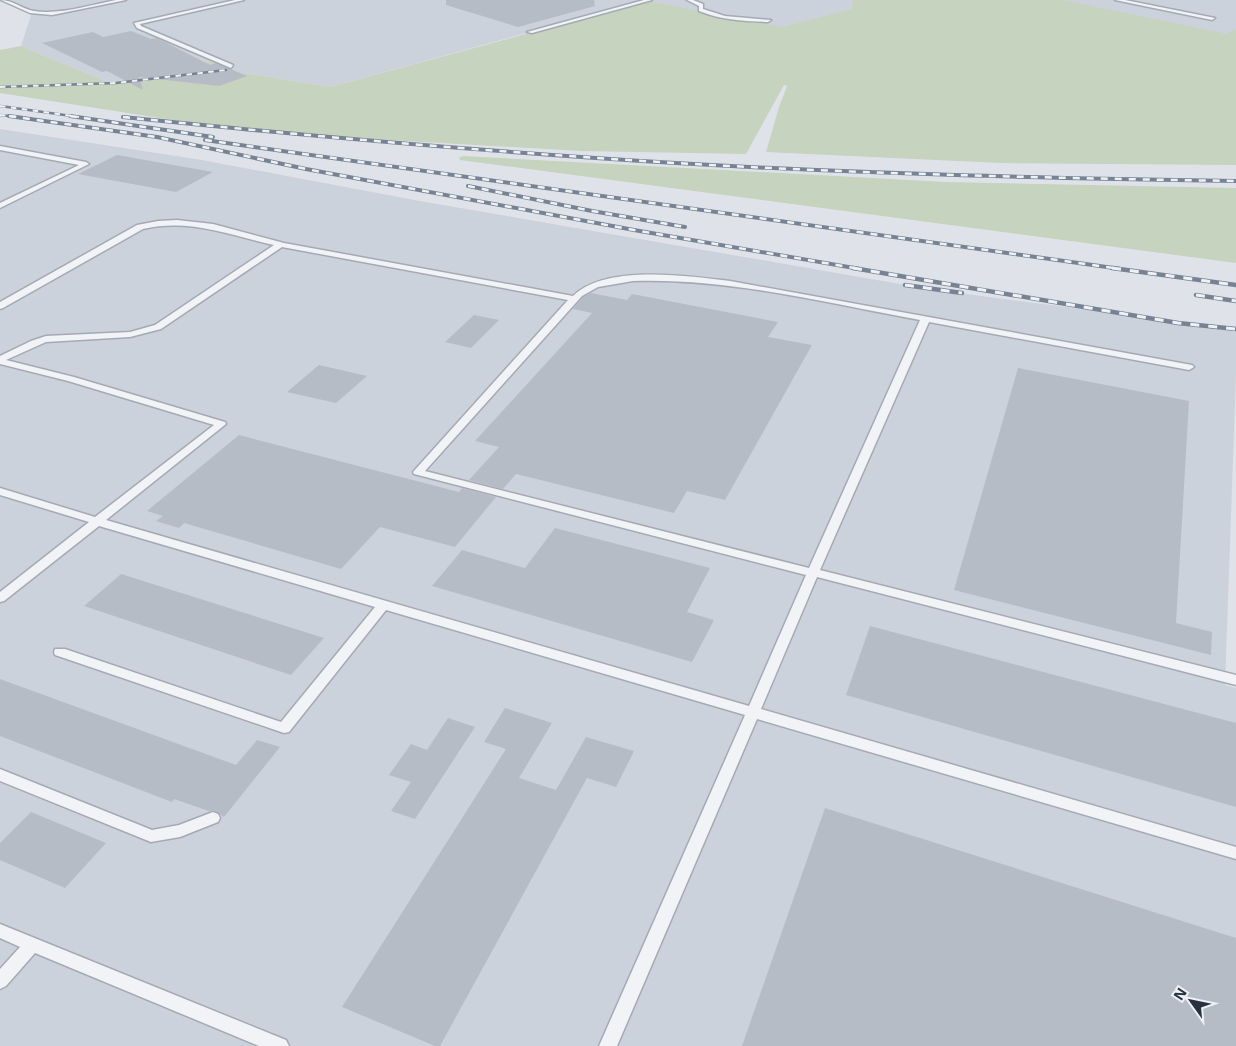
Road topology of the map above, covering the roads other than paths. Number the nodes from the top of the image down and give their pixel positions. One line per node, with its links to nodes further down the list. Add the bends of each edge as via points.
1 (3, 0): 2 (lane, via 32,12 52,13)
2 (124, 0)
3 (242, 0): 10 (lane, via 137,23 139,27)
4 (650, 0): 9 (lane)
5 (688, 0): 8 (lane, via 700,5 701,10 708,14)
6 (1117, 0): 7 (lane)
7 (1212, 18)
8 (768, 20)
9 (530, 32)
10 (231, 66)
11 (0, 148): 12 (lane, via 86,164)
12 (0, 206)
13 (281, 244): 14 (lane); 15 (lane, via 197,223 178,220 155,222 140,227); 17 (lane, via 158,327 128,336 44,339)
14 (576, 299): 16 (lane, via 582,292 602,283 682,278 730,283); 21 (lane, via 418,472)
15 (0, 306)
16 (926, 320): 18 (lane); 21 (lane)
17 (0, 360): 20 (lane, via 220,424)
18 (1188, 367)
19 (0, 491): 20 (lane)
20 (96, 521): 22 (lane); 23 (lane)
21 (814, 572): 25 (lane); 26 (lane)
22 (0, 598)
23 (383, 605): 24 (lane, via 284,728); 26 (lane)
24 (60, 652)
25 (1236, 680)
26 (754, 713): 29 (lane); 34 (lane)
27 (0, 774): 28 (lane, via 150,836 180,831)
28 (213, 818)
29 (1236, 853)
30 (0, 931): 31 (lane)
31 (32, 945): 32 (lane); 33 (lane)
32 (0, 981)
33 (280, 1046)
34 (608, 1046)

